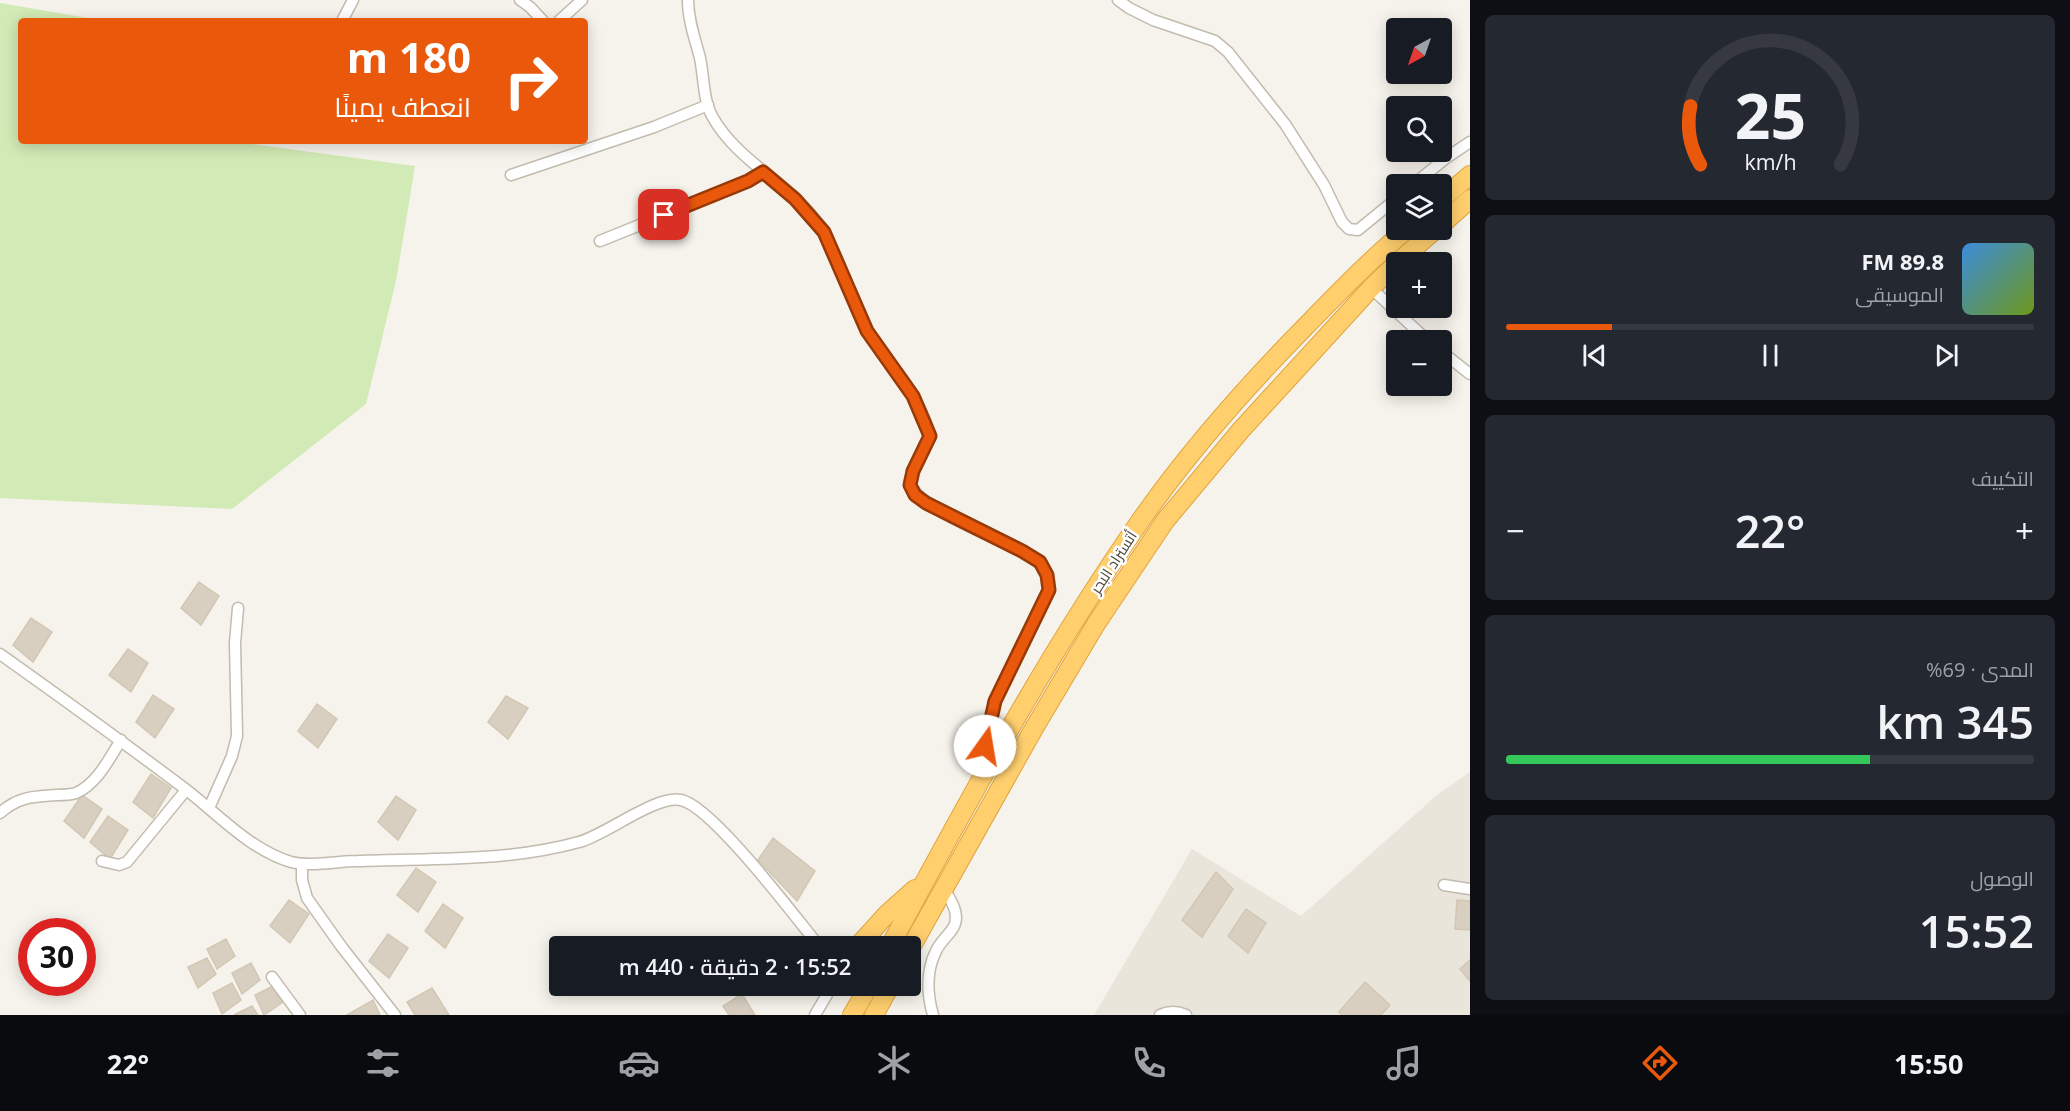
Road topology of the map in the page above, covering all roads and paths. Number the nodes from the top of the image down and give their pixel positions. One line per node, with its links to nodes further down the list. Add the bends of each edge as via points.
1 (353, 0): 6 (street)
2 (582, 0): 8 (street)
3 (688, 0): 9 (street)
4 (1118, 0): 17 (street, via 1153,20 1215,41 1228,52 1285,124 1349,229 1358,230)
5 (527, 2): 7 (street)
6 (344, 18)
7 (540, 18)
8 (562, 18)
9 (708, 105): 11 (street, via 723,131); 14 (street, via 654,128)
10 (1470, 142): 12 (street)
11 (763, 172): 21 (street); 32 (street, via 795,199 824,232 867,331 905,382 925,420 930,436 913,471 910,485 915,495 1022,551 1040,562 1047,575 1049,590 995,701)
12 (1426, 174)
13 (1470, 175): 15 (highway)
14 (511, 176)
15 (1452, 190)
16 (1470, 199): 18 (highway)
17 (1386, 207)
18 (1452, 215)
19 (1394, 240): 32 (highway, أتستراد البحر, via 1283,349 1180,467 1079,614)
20 (1423, 240): 22 (highway, أتستراد البحر)
21 (600, 241)
22 (1410, 252)
23 (1386, 274): 24 (highway, أتستراد البحر)
24 (1371, 288): 25 (street); 39 (highway, أتستراد البحر, via 1241,430 1165,521 1096,624)
25 (1416, 330)
26 (1452, 360): 27 (street)
27 (1470, 374)
28 (238, 608): 33 (street, via 237,736)
29 (0, 654): 30 (street)
30 (121, 740): 31 (street); 34 (street, via 100,773 82,789 64,795 21,799)
31 (186, 790): 33 (street); 35 (street, via 127,862 119,865)
32 (974, 792): 37 (highway, أتستراد البحر)
33 (209, 808): 36 (street, via 258,846)
34 (0, 813)
35 (102, 861)
36 (302, 864): 41 (street, via 466,860 555,848 582,842 659,802 680,799 711,819); 50 (street, via 307,898)
37 (928, 878): 42 (highway); 43 (highway, أتستراد البحر)
38 (1444, 885): 40 (street)
39 (944, 889): 44 (highway, أتستراد البحر); 54 (street, via 956,916 954,927 936,951 928,973)
40 (1470, 889)
41 (811, 936)
42 (867, 936)
43 (896, 936)
44 (917, 936)
45 (272, 977): 49 (street)
46 (826, 996): 51 (street)
47 (863, 996): 52 (highway)
48 (884, 996): 53 (highway)
49 (300, 1015)
50 (395, 1015)
51 (815, 1015)
52 (852, 1015)
53 (874, 1015)
54 (933, 1015)
55 (1160, 1015): 56 (street)
56 (1186, 1015)

